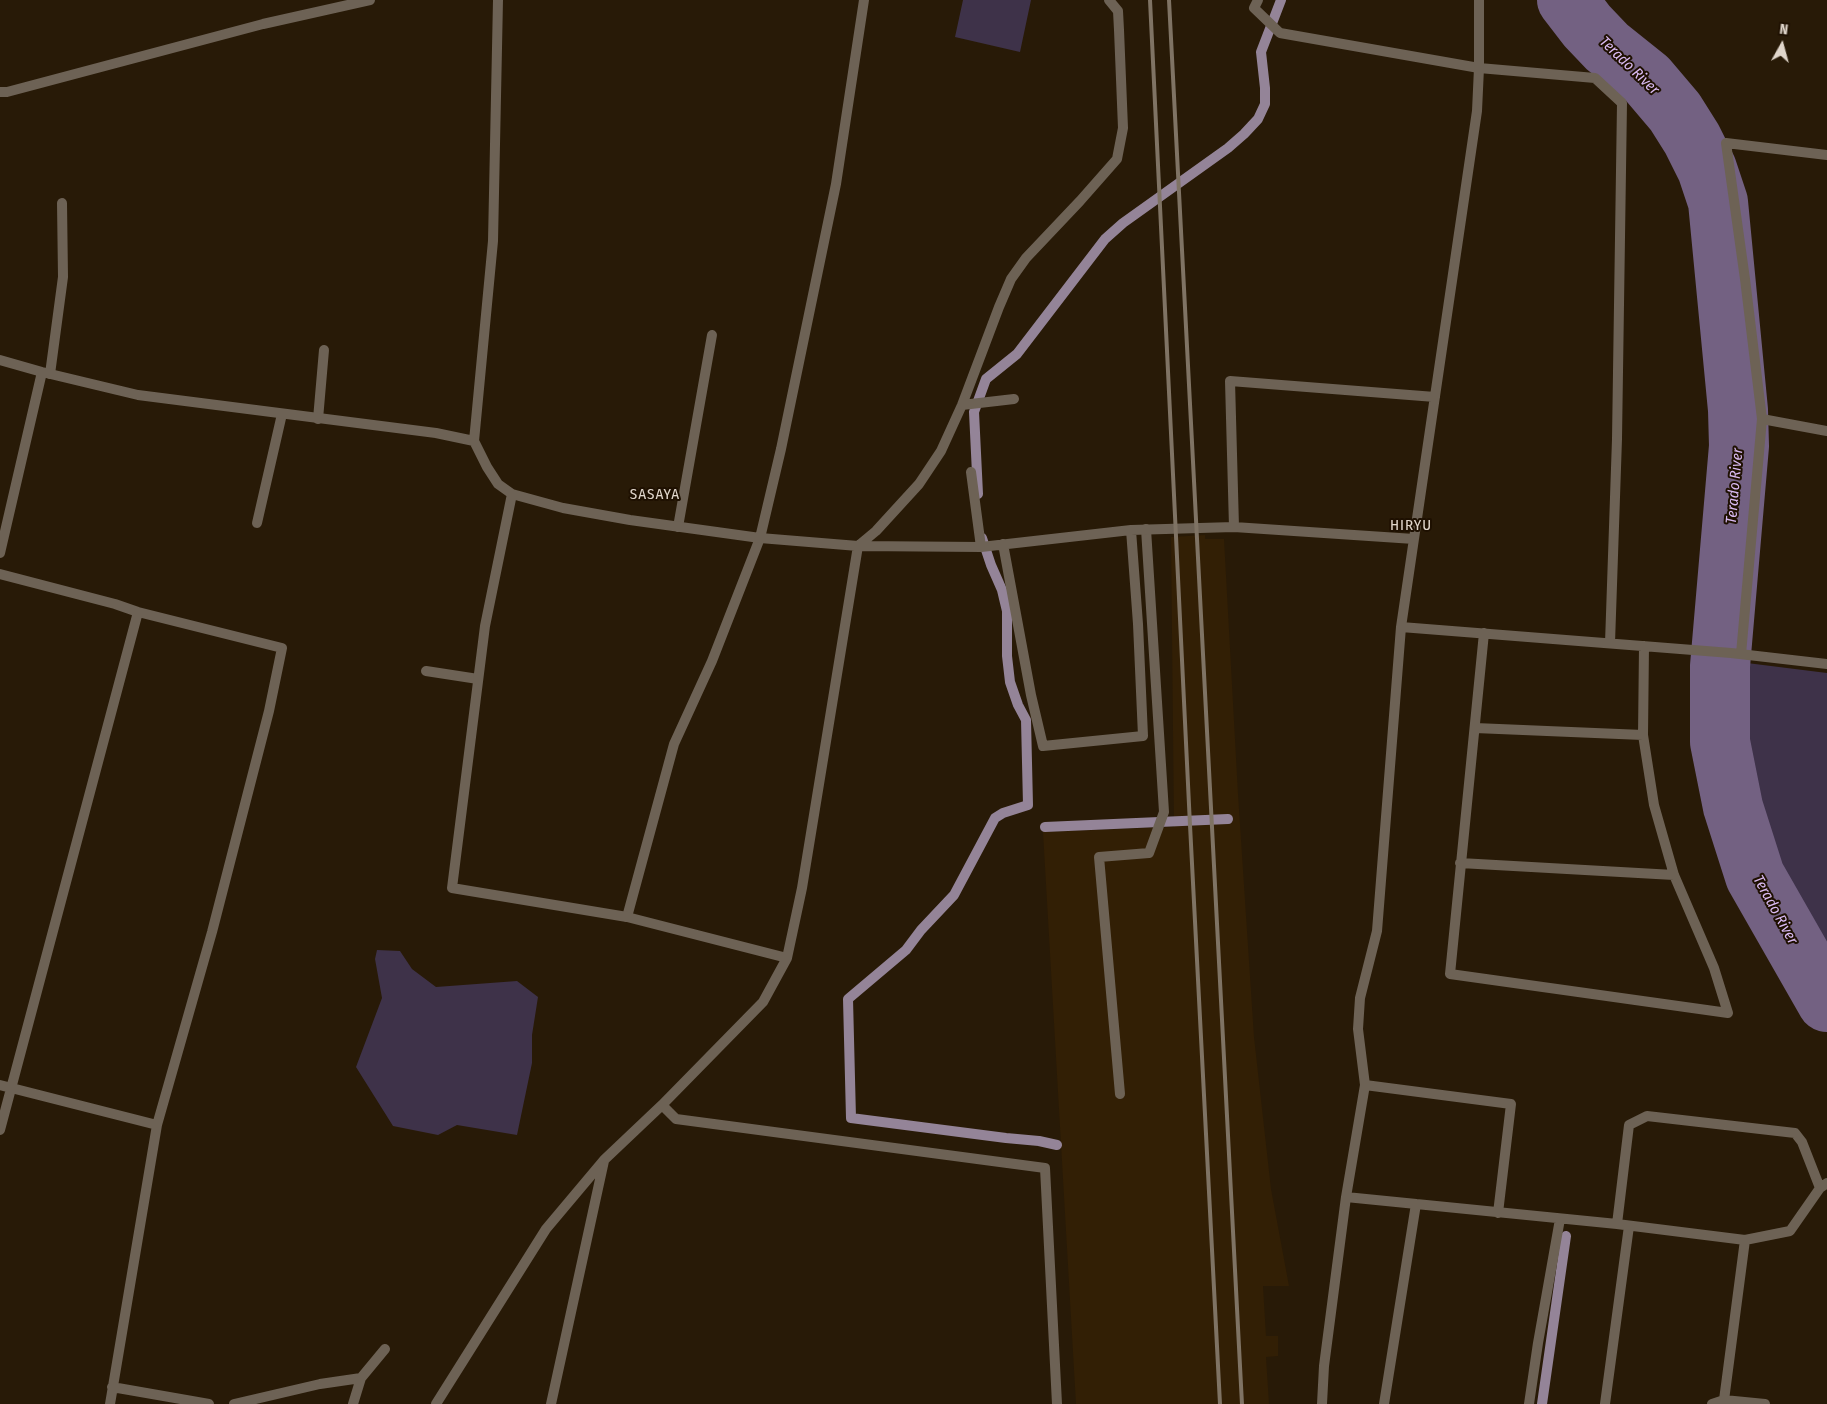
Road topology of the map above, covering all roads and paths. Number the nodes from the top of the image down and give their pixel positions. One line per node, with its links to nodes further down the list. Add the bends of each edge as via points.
1 (370, 0): 8 (street, via 263,24)
2 (498, 0): 22 (street, via 493,242)
3 (864, 0): 30 (street, via 836,184)
4 (1109, 0): 17 (street, via 1118,11 1119,21 1123,128 1117,159 1026,258 1011,279)
5 (1258, 0): 7 (street, via 1254,8 1280,33)
6 (1480, 0): 7 (street)
7 (1480, 68): 15 (street, via 1477,111); 40 (street, via 1595,78 1622,103)
8 (0, 92)
9 (1827, 155): 20 (street, via 1726,143)
10 (62, 203): 14 (street, via 63,277)
11 (712, 335): 26 (street)
12 (324, 350): 19 (street)
13 (0, 360): 14 (street)
14 (46, 373): 18 (street, via 138,395); 35 (street)
15 (1436, 397): 27 (street, via 1230,382); 31 (street)
16 (1014, 399): 17 (street)
17 (962, 405): 33 (street, via 941,451 919,484)
18 (282, 414): 19 (street); 25 (street)
19 (318, 419): 22 (street, via 436,433)
20 (1762, 419): 21 (street); 42 (street)
21 (1827, 431)
22 (474, 441): 24 (street, via 498,484)
23 (971, 472): 34 (street)
24 (512, 494): 26 (street, via 563,508); 45 (street, via 485,626)
25 (258, 523)
26 (678, 526): 30 (street)
27 (1234, 527): 28 (street); 31 (street)
28 (1146, 529): 29 (street); 55 (street, via 1164,812 1149,853 1099,857)
29 (1131, 530): 32 (street); 32 (street, via 1143,736 1043,746)
30 (760, 538): 33 (street); 50 (street, via 712,661 674,744)
31 (1414, 539): 38 (street)
32 (1003, 544): 34 (street)
33 (858, 546): 34 (street); 51 (street)
34 (981, 547)
35 (0, 553)
36 (0, 574): 37 (street)
37 (138, 612): 54 (street); 57 (street, via 282,648 212,932)
38 (1401, 627): 39 (street); 53 (street, via 1377,932 1360,998 1358,1029)
39 (1484, 633): 40 (street); 46 (street)
40 (1610, 643): 41 (street)
41 (1644, 646): 42 (street); 47 (street)
42 (1736, 654): 43 (street)
43 (1827, 664)
44 (426, 671): 45 (street)
45 (478, 679): 50 (street, via 452,888)
46 (1475, 728): 47 (street); 48 (street)
47 (1643, 735): 49 (street, via 1654,805)
48 (1460, 863): 49 (street); 49 (street, via 1450,974 1728,1013 1714,968)
49 (1674, 875)
50 (627, 917): 51 (street)
51 (788, 958): 56 (street, via 763,1002)
52 (0, 1085): 54 (street)
53 (1365, 1085): 61 (street); 63 (street, via 1512,1104)
54 (11, 1088): 57 (street); 58 (street)
55 (1120, 1094)
56 (662, 1106): 59 (street); 78 (street, via 676,1119 1045,1168)
57 (157, 1125): 70 (street)
58 (0, 1130)
59 (604, 1160): 76 (street, via 546,1229); 77 (street)
60 (1823, 1185): 65 (street, via 1795,1133 1647,1116 1630,1125); 67 (street, via 1790,1231)
61 (1346, 1197): 62 (street); 79 (street)
62 (1416, 1204): 63 (street); 80 (street)
63 (1498, 1212): 64 (street)
64 (1560, 1219): 65 (street); 81 (street)
65 (1617, 1224): 66 (street)
66 (1629, 1226): 67 (street); 82 (street)
67 (1745, 1240): 71 (street)
68 (385, 1349): 69 (street)
69 (361, 1378): 74 (street); 75 (street)
70 (112, 1387): 72 (street); 73 (street)
71 (1724, 1400): 83 (street); 84 (street)
72 (110, 1404)
73 (209, 1404)
74 (234, 1404)
75 (353, 1404)
76 (436, 1404)
77 (551, 1404)
78 (1057, 1404)
79 (1322, 1404)
80 (1384, 1404)
81 (1529, 1404)
82 (1605, 1404)
83 (1712, 1404)
84 (1765, 1404)

